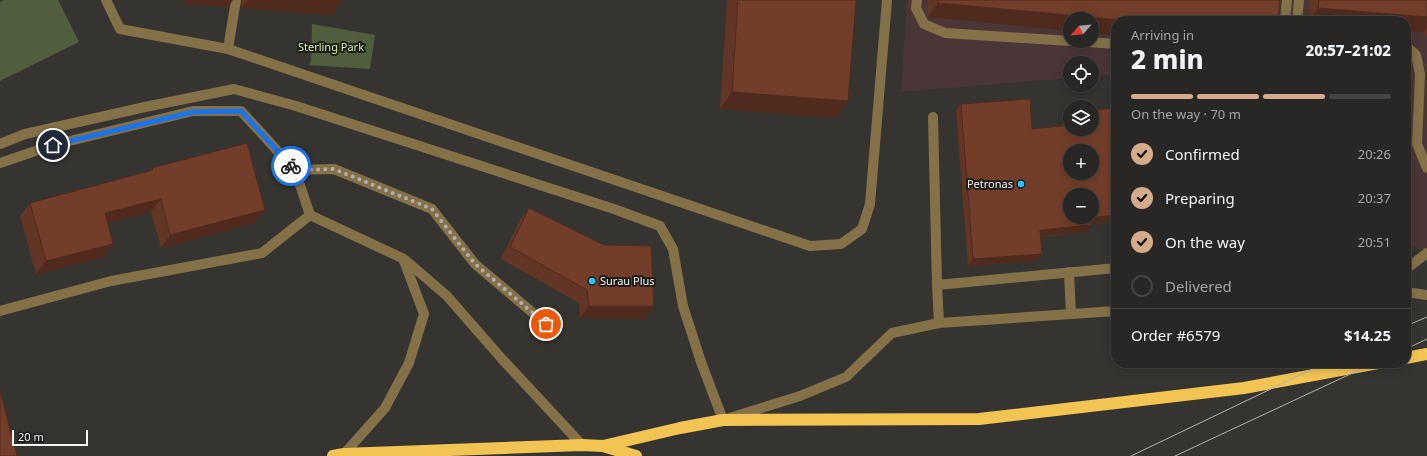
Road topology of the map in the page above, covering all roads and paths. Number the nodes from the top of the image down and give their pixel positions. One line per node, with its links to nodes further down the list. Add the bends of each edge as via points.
1 (106, 0): 12 (lane, via 120,29)
2 (236, 0): 12 (lane)
3 (887, 0): 12 (lane, via 870,204 862,229 841,244 810,246)
4 (917, 0): 9 (lane, via 916,8 924,24 945,33)
5 (1287, 0): 7 (lane)
6 (1299, 0): 8 (lane)
7 (1285, 16)
8 (1297, 16)
9 (1063, 41)
10 (1099, 43): 11 (lane)
11 (1111, 44)
12 (228, 49)
13 (1411, 50): 17 (lane, via 1416,55 1420,74 1417,144)
14 (932, 117): 25 (lane)
15 (0, 144): 36 (lane, via 32,133 234,89 303,108 660,226 673,249 683,306)
16 (0, 163): 18 (lane, via 53,145 193,112 241,111)
17 (1427, 168)
18 (295, 170): 19 (lane); 32 (lane, via 334,169 432,209 475,264)
19 (310, 215): 21 (lane); 29 (lane, via 262,253 111,281)
20 (1427, 253): 22 (lane)
21 (404, 259): 37 (lane, via 447,296); 39 (lane, via 424,314 409,363 385,408)
22 (1411, 265)
23 (1111, 268): 24 (lane)
24 (1069, 272): 25 (lane); 30 (lane)
25 (937, 285): 31 (lane)
26 (1411, 293): 27 (lane)
27 (1427, 295)
28 (1111, 310): 30 (lane)
29 (0, 311)
30 (1071, 314): 31 (lane)
31 (939, 322): 36 (lane, via 892,334 846,376 800,396)
32 (546, 324)
33 (1427, 354): 34 (highway)
34 (1411, 357)
35 (1351, 368): 36 (highway, via 1244,388 979,419)
36 (723, 420): 38 (highway)
37 (582, 445): 38 (highway); 39 (highway)
38 (603, 446): 40 (highway)
39 (338, 455)
40 (636, 456)

